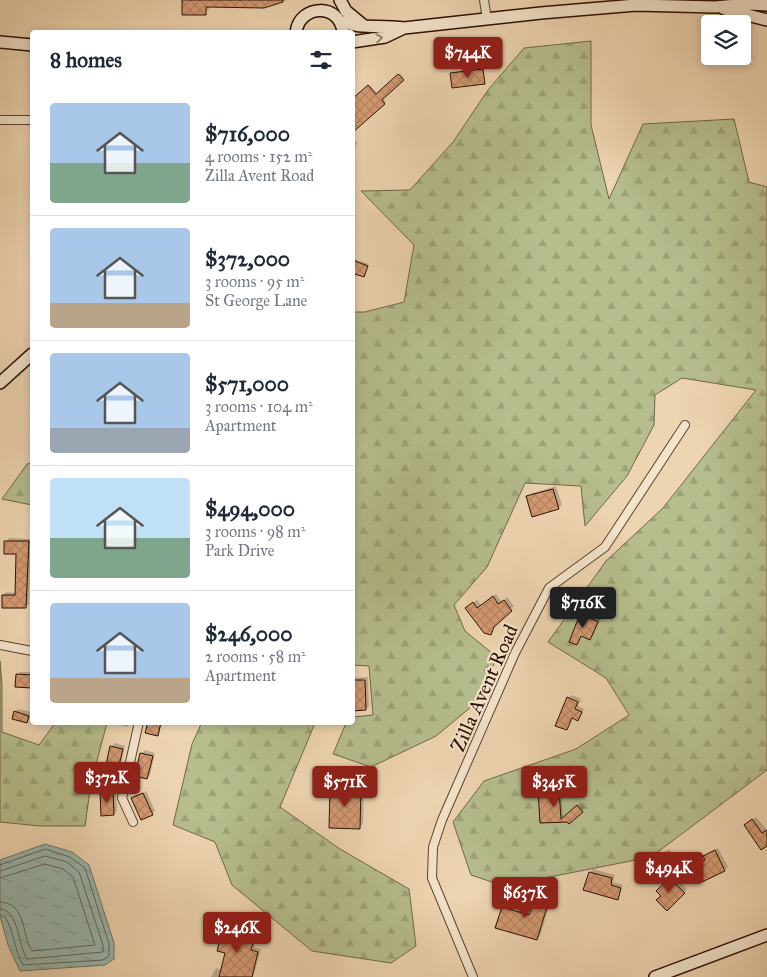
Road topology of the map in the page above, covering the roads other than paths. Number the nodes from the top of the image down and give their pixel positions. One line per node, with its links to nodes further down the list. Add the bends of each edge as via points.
1 (320, 0): 6 (main road)
2 (338, 0): 7 (main road); 10 (main road, via 351,17)
3 (484, 0): 8 (street)
4 (767, 6): 5 (main road)
5 (715, 7): 8 (main road, via 636,5); 9 (main road)
6 (313, 11): 7 (main road, via 329,12); 12 (main road, via 304,16)
7 (338, 19): 10 (main road); 13 (main road)
8 (486, 20): 11 (main road)
9 (767, 20)
10 (369, 28): 11 (main road)
11 (404, 28): 15 (main road, one-way to 11, via 386,37)
12 (297, 29)
13 (342, 30)
14 (0, 42): 16 (main road)
15 (355, 42)
16 (30, 46)
17 (0, 120): 18 (street)
18 (30, 120)
19 (30, 356): 20 (main road)
20 (0, 383)
21 (685, 425): 28 (street, Zilla Avent Road, via 605,547 549,588 515,653 442,820 433,848 432,878)
22 (0, 646): 23 (street)
23 (30, 652)
24 (138, 725): 25 (street, via 122,798)
25 (133, 822)
26 (767, 935): 27 (main road)
27 (661, 976)
28 (473, 977)

